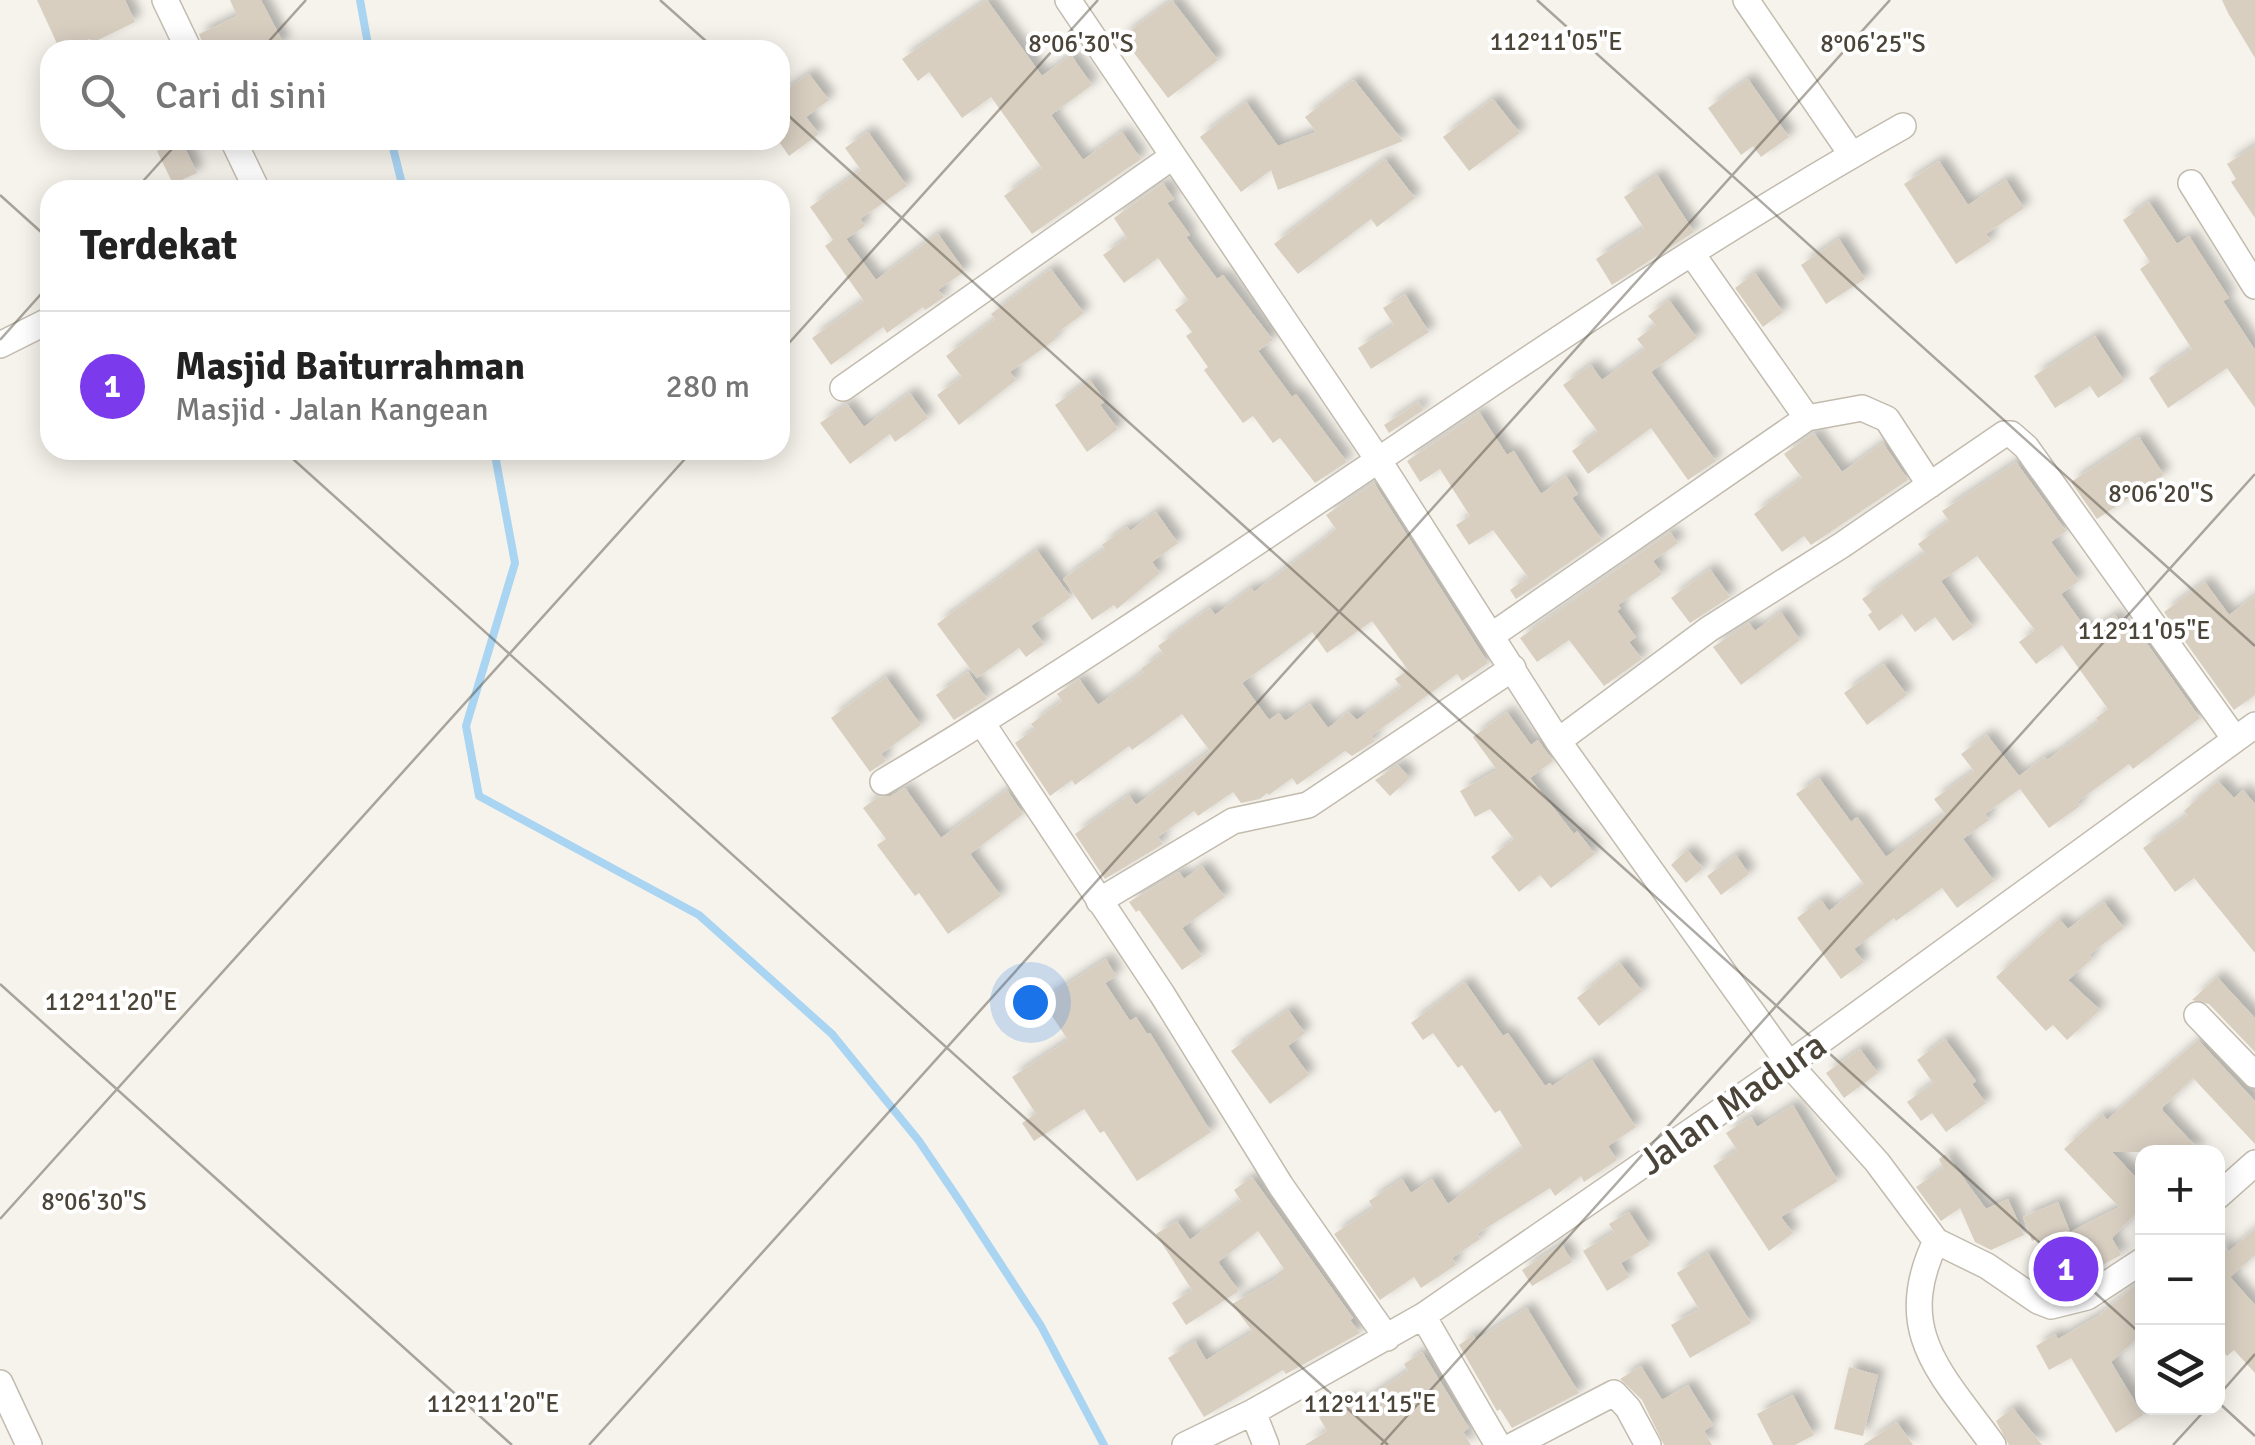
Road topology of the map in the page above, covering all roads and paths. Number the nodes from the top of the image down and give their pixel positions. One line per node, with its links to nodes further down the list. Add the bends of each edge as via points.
1 (165, 0): 4 (street)
2 (1068, 0): 8 (street)
3 (1746, 0): 7 (street)
4 (184, 40)
5 (1903, 126): 7 (street)
6 (237, 150): 9 (street)
7 (1852, 155): 11 (street)
8 (1172, 157): 15 (street); 17 (street)
9 (253, 180)
10 (2191, 183): 12 (street)
11 (1692, 254): 16 (street); 17 (street)
12 (2255, 286)
13 (40, 325): 14 (street)
14 (0, 346)
15 (844, 388)
16 (1807, 418): 18 (street, via 1862,408 1887,420); 19 (street)
17 (1379, 461): 19 (street); 21 (street)
18 (1930, 485): 22 (street, via 2004,434 2018,438); 23 (street, via 1710,629)
19 (1491, 636): 20 (street)
20 (1514, 668): 23 (street); 25 (street, via 1308,805 1233,821)
21 (982, 723): 24 (street); 25 (street)
22 (2245, 732): 27 (street, Jalan Madura)
23 (1558, 741): 27 (street)
24 (883, 782)
25 (1098, 901): 34 (street)
26 (2196, 1016): 28 (street)
27 (1789, 1064): 31 (street, via 1877,1162); 33 (street, Jalan Madura)
28 (2255, 1075)
29 (2255, 1164): 30 (street)
30 (2225, 1190)
31 (1936, 1241): 32 (street, via 2051,1306 2088,1298); 43 (street, via 1922,1270 1918,1318 1930,1356)
32 (2135, 1265)
33 (1423, 1316): 34 (street, Jalan Madura); 40 (street)
34 (1387, 1338): 36 (street, Jalan Madura)
35 (0, 1384): 37 (street)
36 (1253, 1412): 38 (street, Jalan Madura); 39 (street)
37 (29, 1445)
38 (1185, 1445)
39 (1266, 1445)
40 (1498, 1445)
41 (1514, 1445): 42 (street, via 1614,1393)
42 (1648, 1445)
43 (1993, 1445)

